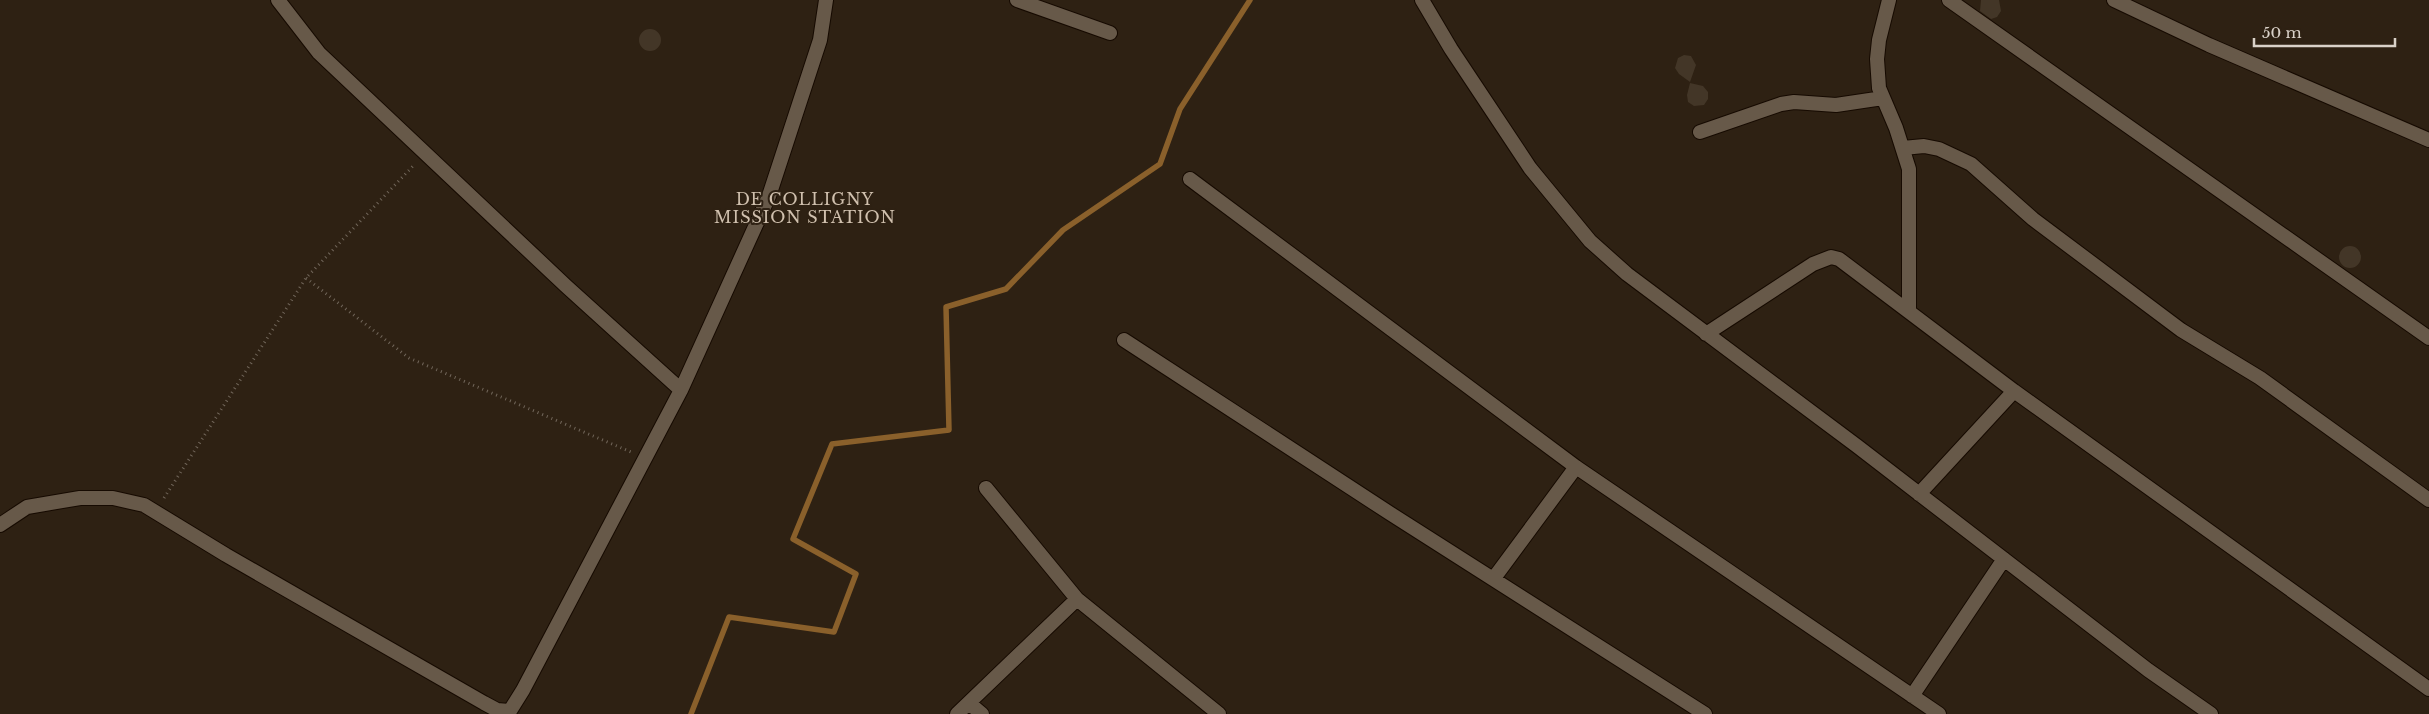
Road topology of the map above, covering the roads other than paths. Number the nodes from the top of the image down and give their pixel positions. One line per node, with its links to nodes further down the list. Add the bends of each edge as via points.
1 (278, 0): 18 (street, via 319,52)
2 (826, 0): 18 (street, via 820,40 769,196)
3 (1017, 0): 8 (street)
4 (1422, 0): 15 (street, via 1530,168 1575,224 1627,274)
5 (1889, 0): 9 (street, via 1877,50 1879,88)
6 (1949, 0): 16 (street)
7 (2114, 0): 11 (street, via 2209,45)
8 (1110, 33)
9 (1883, 98): 10 (street, via 1836,105 1781,104); 12 (street)
10 (1700, 132)
11 (2429, 140)
12 (1903, 148): 14 (street, via 1910,186); 23 (street, via 1924,146 1939,149 1971,164 2033,219 2181,330 2268,384)
13 (1190, 178): 20 (street)
14 (1909, 312): 15 (street, via 1850,265 1831,256 1813,264); 19 (street)
15 (1706, 334): 22 (street)
16 (2429, 338)
17 (1124, 340): 26 (street)
18 (681, 390): 31 (street)
19 (2014, 391): 22 (street); 28 (street)
20 (1576, 467): 26 (street); 29 (street)
21 (986, 488): 27 (street)
22 (1919, 494): 25 (street)
23 (2429, 500)
24 (0, 525): 31 (street, via 27,507 80,498 113,498 144,505 242,565 484,703)
25 (2004, 559): 29 (street); 37 (street, via 2148,670)
26 (1494, 578): 35 (street)
27 (1077, 599): 30 (street); 34 (street)
28 (2429, 688)
29 (1912, 696): 36 (street)
30 (969, 703): 32 (street); 33 (street)
31 (509, 713)
32 (957, 714)
33 (982, 714)
34 (1219, 714)
35 (1705, 714)
36 (1939, 714)
37 (2211, 714)

